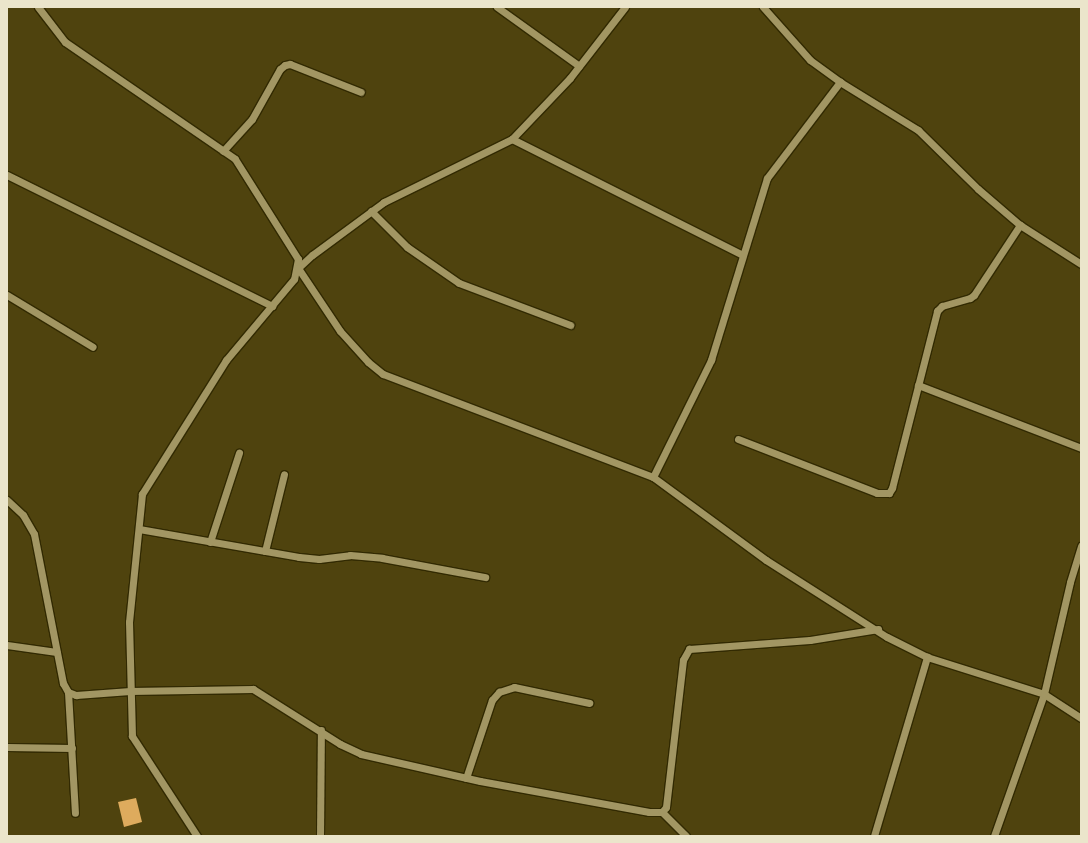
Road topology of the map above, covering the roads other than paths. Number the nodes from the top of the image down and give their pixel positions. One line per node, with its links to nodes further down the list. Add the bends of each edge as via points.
1 (38, 7): 9 (street, via 65,42)
2 (497, 7): 5 (street)
3 (624, 7): 5 (street)
4 (762, 7): 6 (street, via 810,60)
5 (579, 66): 8 (street)
6 (840, 82): 12 (street, via 918,130 978,189); 13 (street, via 768,178)
7 (361, 92): 9 (street, via 290,64 285,65 280,69 252,119)
8 (512, 139): 11 (street, via 384,202); 13 (street)
9 (223, 151): 15 (street, via 235,159 298,259)
10 (7, 175): 17 (street)
11 (371, 211): 15 (street); 18 (street, via 407,247 459,283)
12 (1020, 225): 14 (street); 20 (street, via 974,295 942,306 937,311)
13 (743, 255): 25 (street, via 711,360)
14 (1081, 264)
15 (298, 268): 17 (street, via 294,279); 25 (street, via 340,331 368,362 383,374)
16 (7, 294): 19 (street)
17 (272, 306): 27 (street, via 226,360 142,494)
18 (570, 325)
19 (93, 347)
20 (918, 385): 21 (street, via 889,493 877,493); 22 (street)
21 (738, 439)
22 (1081, 448)
23 (239, 453): 28 (street)
24 (284, 474): 30 (street)
25 (653, 478): 32 (street, via 766,560)
26 (7, 500): 34 (street, via 24,515 34,534)
27 (139, 529): 28 (street); 36 (street, via 129,622)
28 (210, 542): 30 (street)
29 (1081, 546): 38 (street)
30 (265, 551): 31 (street, via 310,559 350,555 382,558)
31 (485, 577)
32 (878, 629): 35 (street); 45 (street, via 810,640 689,648 683,660 666,807)
33 (7, 645): 34 (street)
34 (57, 652): 37 (street, via 63,683)
35 (927, 657): 38 (street); 50 (street)
36 (130, 691): 37 (street, via 76,695); 41 (street, via 253,689); 47 (street, via 132,736)
37 (68, 692): 43 (street)
38 (1044, 694): 40 (street); 51 (street)
39 (589, 703): 44 (street, via 514,687 499,692 492,700)
40 (1081, 718)
41 (321, 730): 44 (street, via 340,744 361,754); 48 (street)
42 (7, 747): 43 (street)
43 (72, 748): 46 (street)
44 (466, 778): 45 (street, via 649,812)
45 (662, 812): 49 (street)
46 (76, 813)
47 (197, 836)
48 (320, 836)
49 (686, 836)
50 (874, 836)
51 (994, 836)

